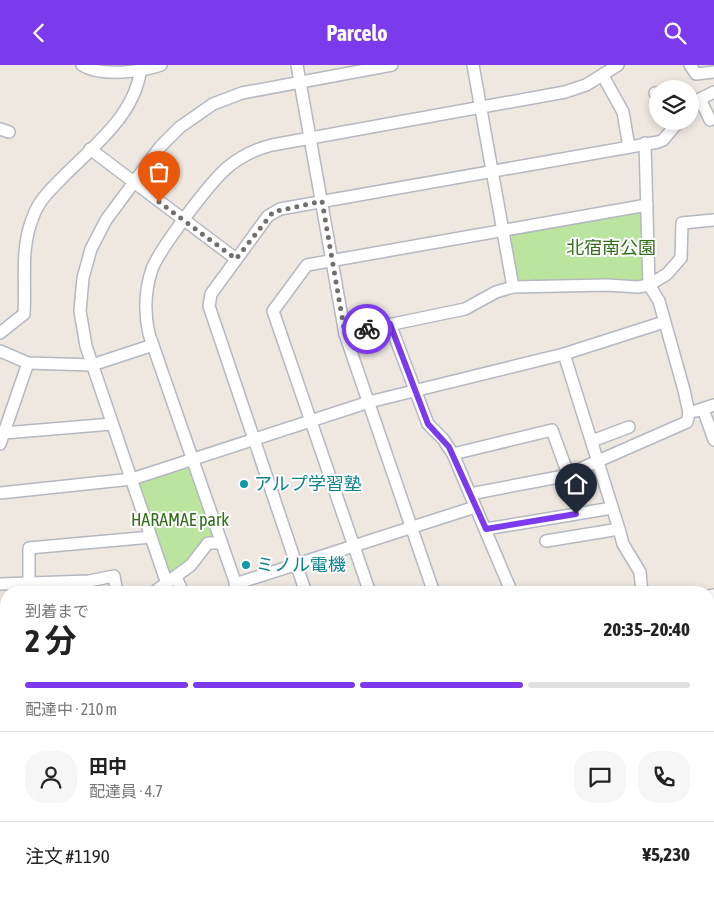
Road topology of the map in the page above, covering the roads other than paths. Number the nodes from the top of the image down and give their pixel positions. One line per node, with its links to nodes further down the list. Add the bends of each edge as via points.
1 (82, 65): 8 (street, via 90,71)
2 (161, 65): 9 (street)
3 (297, 65): 12 (street)
4 (392, 65): 12 (street)
5 (472, 65): 15 (street)
6 (618, 65): 11 (street)
7 (690, 65): 10 (street, via 696,74)
8 (97, 68): 9 (street)
9 (140, 69): 21 (street, via 139,81 118,121)
10 (714, 72)
11 (603, 76): 15 (street, via 565,92); 20 (street, via 623,112)
12 (300, 81): 18 (street); 23 (street, via 242,93 197,114 165,141)
13 (714, 92): 14 (street)
14 (700, 99): 16 (street)
15 (480, 108): 18 (street); 22 (street)
16 (710, 120)
17 (671, 130): 19 (street, via 663,140)
18 (311, 138): 24 (street); 26 (street, via 263,147 241,157 221,173)
19 (645, 143): 20 (street); 25 (street)
20 (630, 147): 22 (street)
21 (90, 149): 23 (street); 35 (street, via 50,191 33,216 24,246 24,314)
22 (492, 171): 24 (street); 28 (street)
23 (134, 183): 26 (street); 41 (street, via 106,220 91,249 83,278 81,324)
24 (322, 201): 29 (street, via 273,212); 30 (street)
25 (647, 205): 28 (street); 31 (street)
26 (184, 220): 29 (street); 37 (street, via 158,257 148,283 146,315)
27 (714, 220): 31 (street, via 682,223 681,259 667,274)
28 (503, 231): 30 (street); 32 (street)
29 (236, 259): 50 (street, via 211,294 209,307)
30 (332, 261): 36 (street); 46 (street, via 307,265 273,311)
31 (649, 285): 32 (street); 33 (street, via 659,301)
32 (513, 287): 34 (street, via 465,309)
33 (664, 322): 39 (street); 45 (street)
34 (390, 324): 36 (street); 42 (street)
35 (0, 333)
36 (345, 334): 43 (street)
37 (153, 345): 41 (street); 54 (street)
38 (0, 351): 40 (street)
39 (564, 354): 42 (street); 52 (street)
40 (28, 363): 41 (street); 49 (street)
41 (92, 365): 47 (street)
42 (415, 389): 43 (street); 53 (street, via 428,424)
43 (369, 402): 46 (street); 62 (street)
44 (709, 407): 45 (street); 51 (street)
45 (689, 413): 55 (street, via 687,422)
46 (311, 421): 50 (street); 68 (street)
47 (112, 424): 49 (street); 57 (street)
48 (630, 427): 52 (street)
49 (2, 438)
50 (253, 440): 54 (street); 69 (street)
51 (714, 440)
52 (592, 441): 55 (street)
53 (453, 454): 56 (street, via 552,430); 59 (street)
54 (192, 459): 57 (street); 67 (street)
55 (599, 462): 56 (street); 61 (street)
56 (568, 474): 59 (street)
57 (132, 479): 58 (street); 65 (street)
58 (0, 493)
59 (470, 495): 60 (street)
60 (475, 507): 62 (street); 63 (street)
61 (612, 508): 63 (street); 64 (street)
62 (412, 529): 68 (street); 80 (street)
63 (486, 529): 81 (street)
64 (619, 529): 66 (street); 82 (street, via 623,544 640,572)
65 (151, 537): 70 (street); 71 (street, via 30,548)
66 (546, 541)
67 (221, 543): 70 (street, via 208,543 191,565); 76 (street)
68 (354, 547): 69 (street); 79 (street)
69 (296, 565): 77 (street); 78 (street)
70 (172, 581): 74 (street); 75 (street)
71 (29, 583): 72 (street); 73 (street, via 89,581 114,576)
72 (0, 584)
73 (116, 586)
74 (164, 586)
75 (177, 586)
76 (236, 586)
77 (242, 586)
78 (304, 586)
79 (368, 586)
80 (432, 586)
81 (509, 586)
82 (641, 586)

